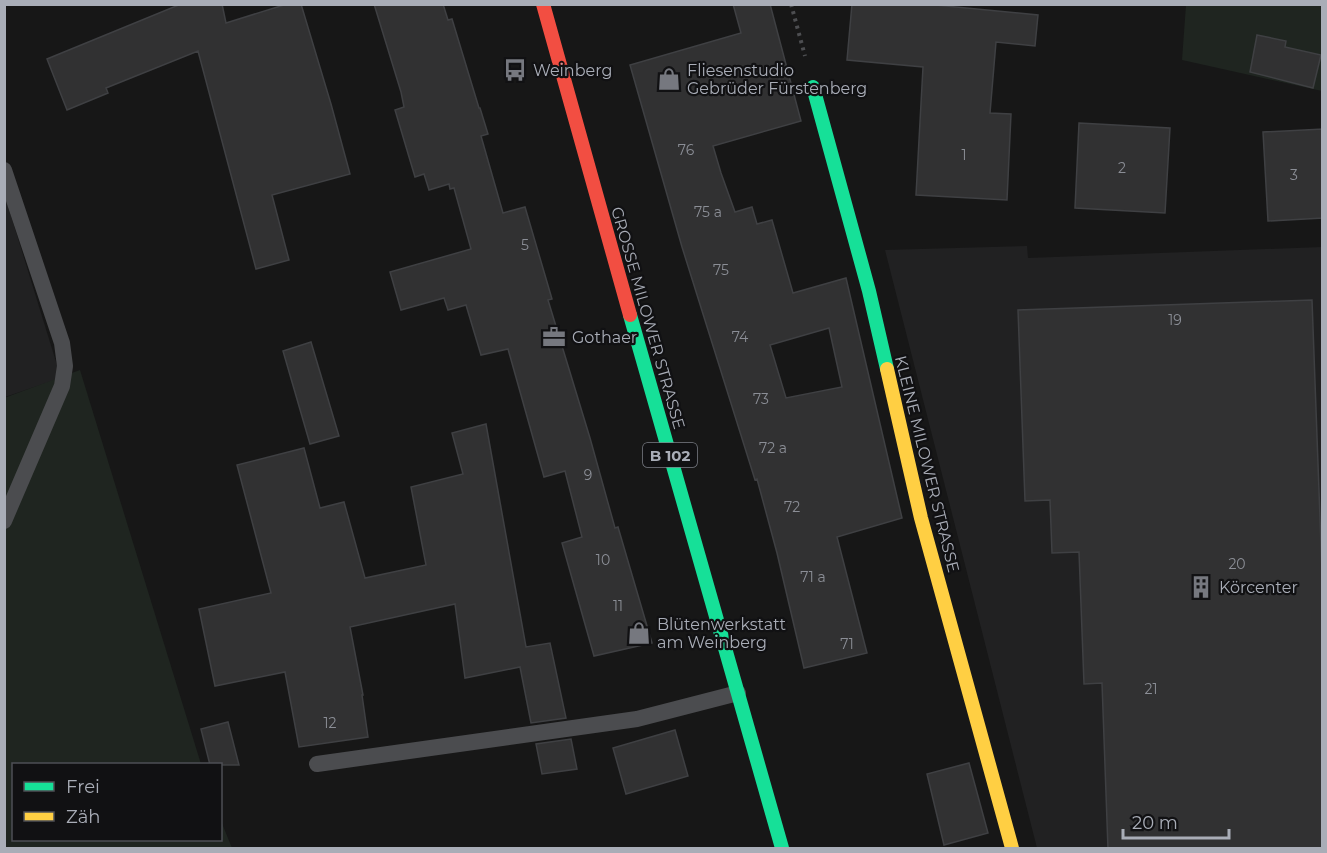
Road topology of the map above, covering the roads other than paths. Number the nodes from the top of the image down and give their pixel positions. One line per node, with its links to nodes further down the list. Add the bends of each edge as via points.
1 (543, 4): 5 (main road, GROSSE MILOWER STRASSE / B 102)
2 (813, 87): 8 (main road, KLEINE MILOWER STRASSE, via 869,291 921,518)
3 (4, 171): 4 (lane, via 62,343 65,366 62,386)
4 (4, 521)
5 (738, 693): 6 (lane, via 637,719); 7 (main road, GROSSE MILOWER STRASSE / B 102)
6 (317, 764)
7 (782, 849)
8 (1012, 849)

